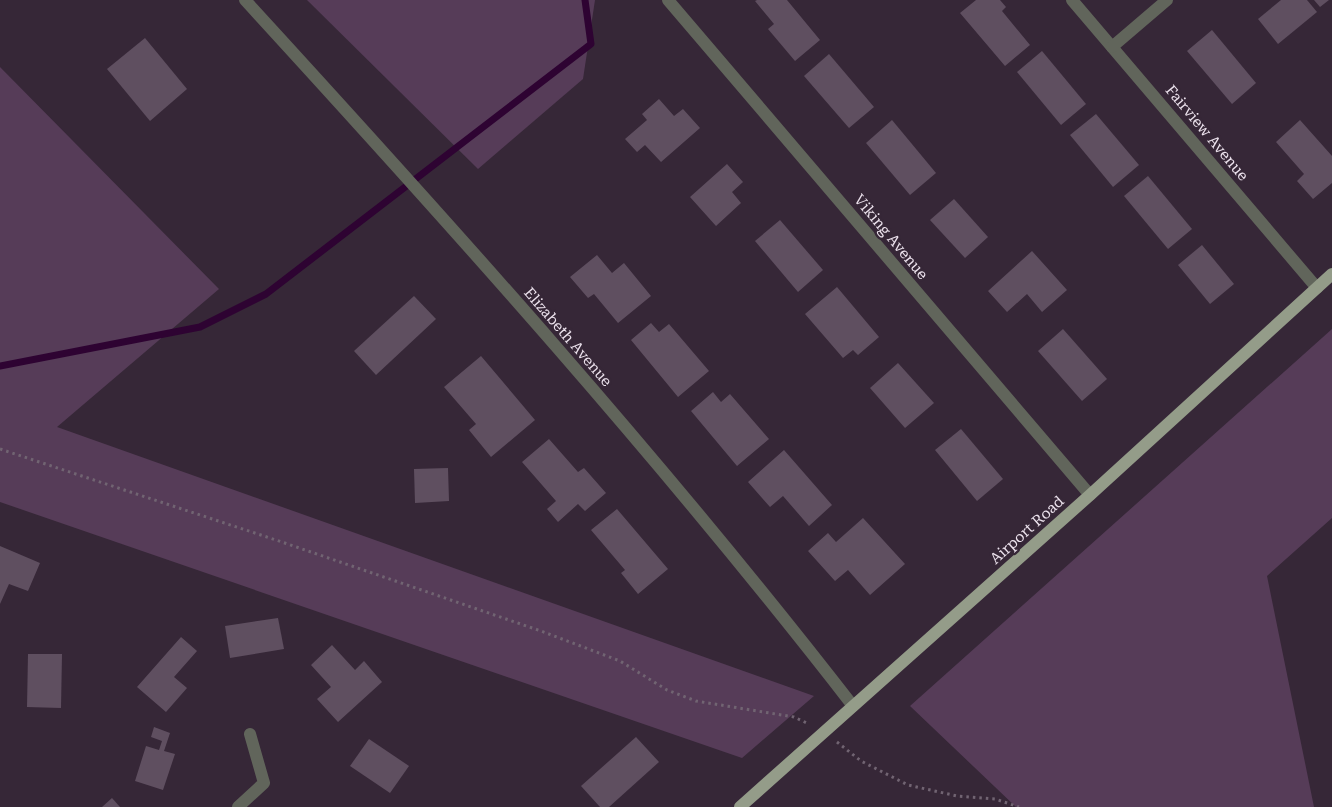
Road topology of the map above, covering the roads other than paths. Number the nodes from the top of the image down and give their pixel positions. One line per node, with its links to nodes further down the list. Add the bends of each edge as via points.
1 (245, 0): 9 (street, Elizabeth Avenue, via 425,196 761,587)
2 (668, 0): 8 (street, Viking Avenue)
3 (1072, 0): 5 (street, Fairview Avenue)
4 (1167, 0): 5 (street)
5 (1112, 47): 7 (street, Fairview Avenue)
6 (1332, 274): 7 (main road, Airport Road)
7 (1317, 288): 8 (main road, Airport Road)
8 (1090, 495): 9 (main road, Airport Road)
9 (853, 706): 12 (main road, Airport Road)
10 (250, 734): 11 (street, via 264,783)
11 (238, 807)
12 (740, 807)

